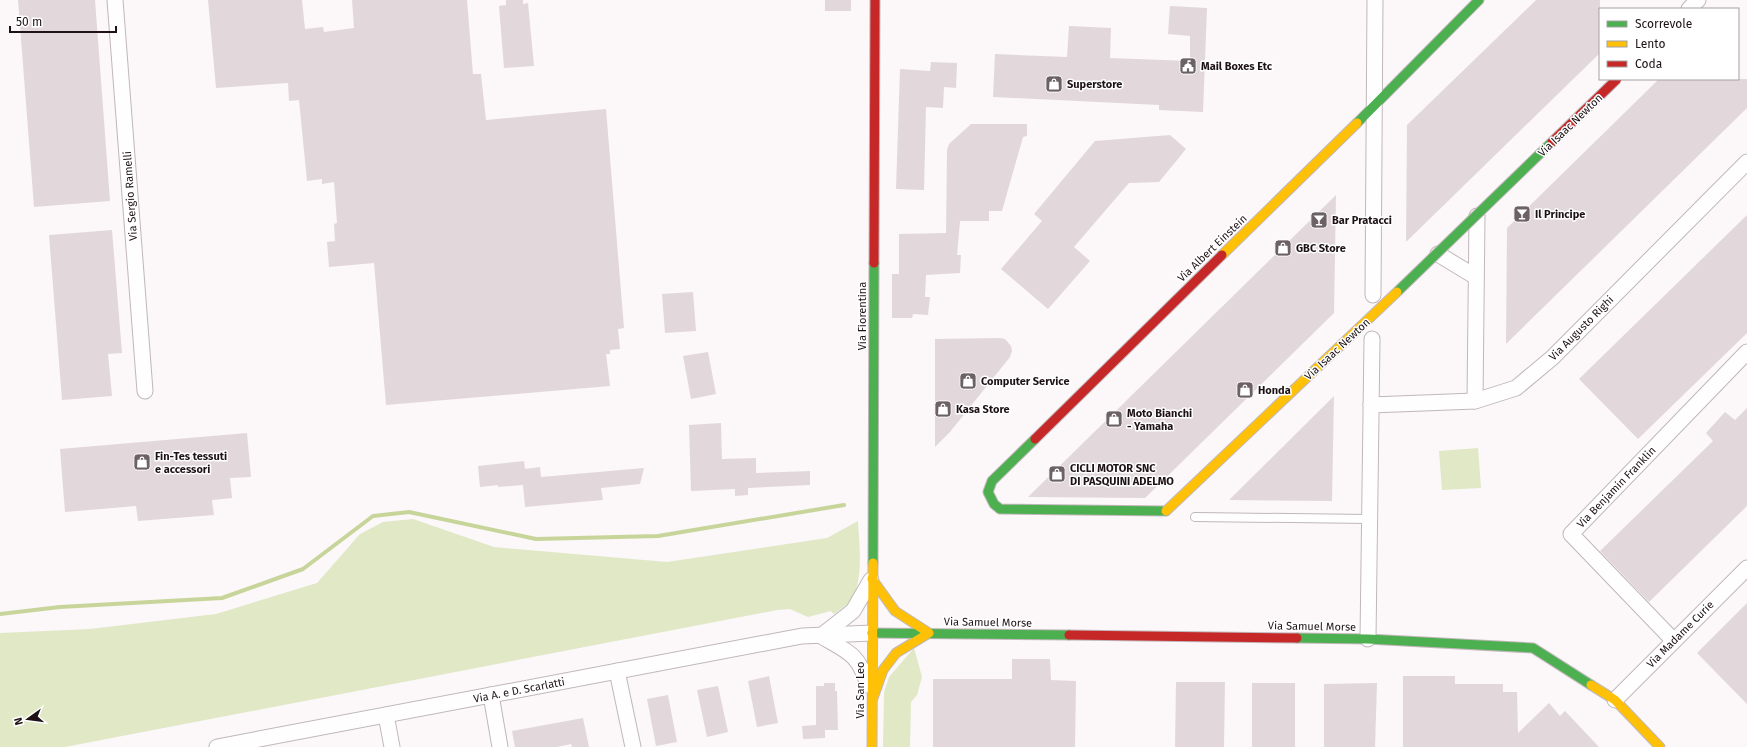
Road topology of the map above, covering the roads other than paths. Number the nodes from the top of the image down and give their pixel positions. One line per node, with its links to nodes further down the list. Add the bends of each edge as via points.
1 (116, 0): 16 (street, Via Sergio Ramelli)
2 (875, 0): 23 (street, Via Fiorentina)
3 (1375, 0): 8 (street)
4 (1479, 0): 8 (street, Via Albert Einstein)
5 (1698, 0): 6 (street)
6 (1690, 8)
7 (1616, 80): 10 (street, Via Isaac Newton, bridge)
8 (1373, 107): 13 (street); 19 (street, Via Albert Einstein, via 992,481 988,492 994,504 1000,509)
9 (1747, 162): 17 (street, Via Augusto Righi, via 1552,358 1516,388)
10 (1477, 216): 11 (street, Via Isaac Newton, bridge); 12 (street)
11 (1438, 254): 12 (street); 19 (street, Via Isaac Newton, bridge, via 1166,511)
12 (1476, 278): 17 (street)
13 (1372, 295)
14 (1372, 340): 18 (street)
15 (1747, 352): 28 (street, Via Benjamin Franklin, via 1571,534)
16 (145, 391)
17 (1475, 401): 18 (street, Via Augusto Righi)
18 (1371, 405): 21 (street)
19 (1012, 510)
20 (1195, 517): 21 (lane)
21 (1370, 519): 27 (street)
22 (1747, 568): 28 (street, Via Madame Curie)
23 (872, 579): 24 (street, Via Fiorentina); 25 (street, Via Samuel Morse, via 895,611); 26 (street, via 853,612)
24 (872, 633): 25 (street, Via Samuel Morse); 26 (street, Via A. e D. Scarlatti); 31 (street, Via San Leo)
25 (929, 633): 27 (street, Via Samuel Morse); 31 (street, Via Samuel Morse, via 896,653 883,670)
26 (821, 636): 29 (street, Via A. e D. Scarlatti, via 802,636); 31 (street, via 852,654 863,669)
27 (1368, 639): 32 (street, Via Samuel Morse, via 1533,648)
28 (1673, 640): 32 (street, Via Madame Curie)
29 (618, 671): 30 (street, Via A. e D. Scarlatti); 37 (street)
30 (491, 695): 33 (street, Via A. e D. Scarlatti); 36 (street)
31 (872, 699): 38 (street, Via San Leo)
32 (1615, 700): 39 (street, Via Samuel Morse)
33 (386, 715): 34 (street, Via A. e D. Scarlatti); 35 (street)
34 (217, 747)
35 (392, 747)
36 (500, 747)
37 (633, 747)
38 (872, 747)
39 (1660, 747)

